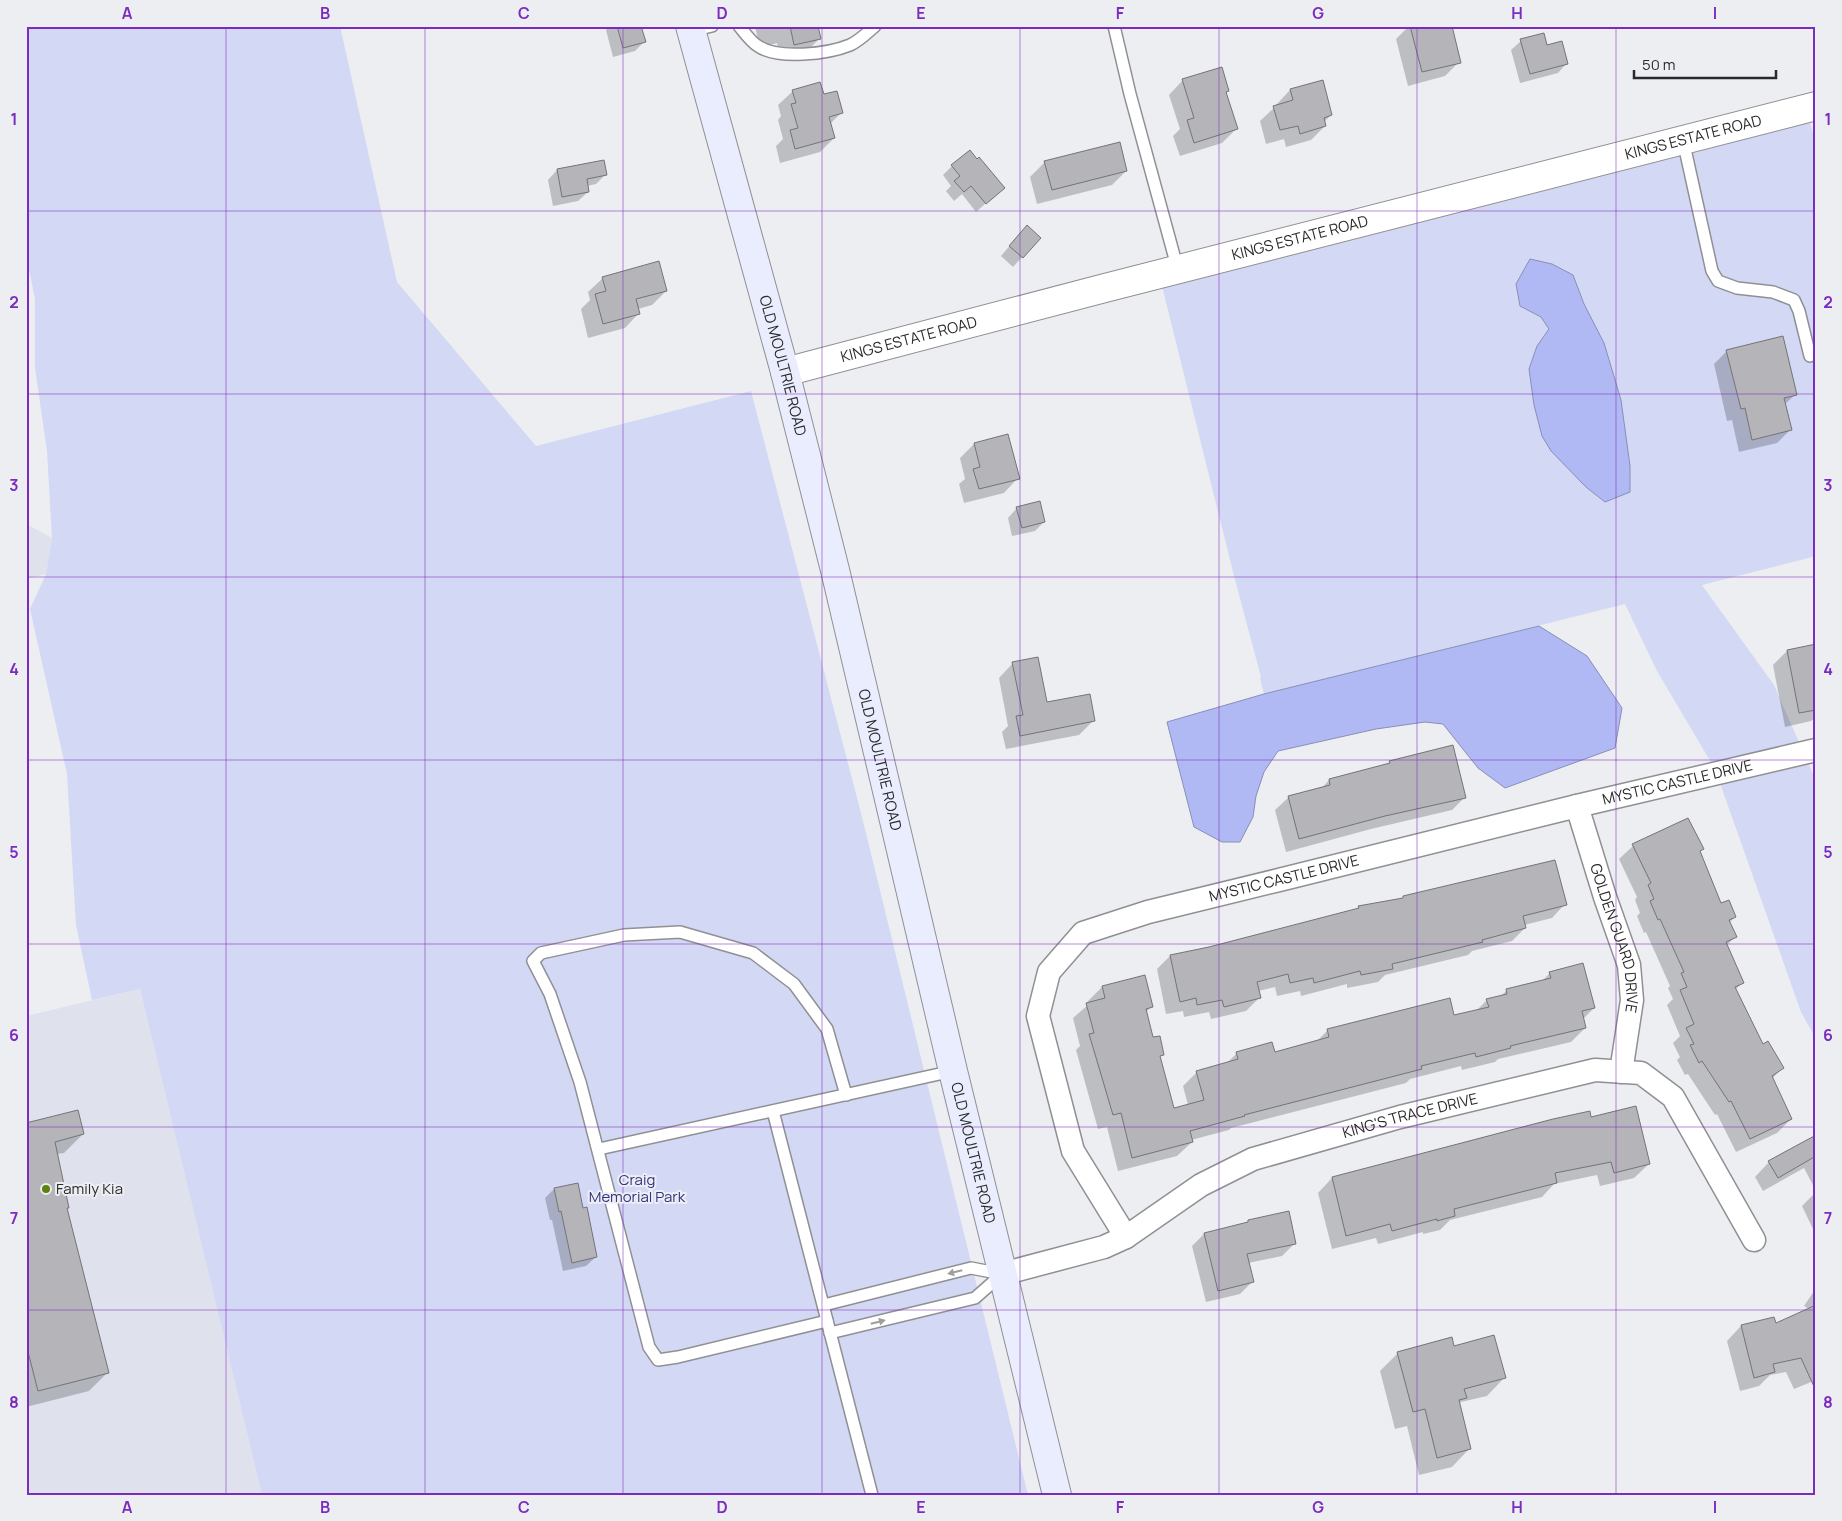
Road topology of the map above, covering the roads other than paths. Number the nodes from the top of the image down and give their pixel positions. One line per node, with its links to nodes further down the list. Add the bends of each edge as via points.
1 (739, 26): 2 (lane, via 757,46 774,54 801,54 850,45)
2 (875, 26)
3 (1114, 26): 7 (lane)
4 (698, 28): 9 (main road, OLD MOULTRIE ROAD)
5 (1816, 106): 6 (street, KINGS ESTATE ROAD)
6 (1683, 140): 7 (street, KINGS ESTATE ROAD); 8 (lane, via 1712,271 1718,281 1731,286 1773,292 1794,300)
7 (1178, 270): 9 (street, KINGS ESTATE ROAD)
8 (1810, 356)
9 (785, 372): 12 (main road, OLD MOULTRIE ROAD, via 835,570)
10 (1816, 750): 11 (street, MYSTIC CASTLE DRIVE)
11 (1577, 806): 13 (street, GOLDEN GUARD DRIVE, via 1629,965 1632,1000); 17 (street, MYSTIC CASTLE DRIVE, via 1148,912 1083,933 1049,972 1038,1016 1073,1151)
12 (952, 1071): 14 (lane); 19 (main road, OLD MOULTRIE ROAD)
13 (1621, 1072): 17 (street, KING'S TRACE DRIVE, via 1595,1070 1400,1117 1253,1159 1201,1185); 18 (street, KING'S TRACE DRIVE, via 1641,1073 1674,1097)
14 (846, 1095): 15 (lane); 16 (lane, via 827,1029 794,984 753,953 680,932 624,935 541,953 533,961 550,994)
15 (773, 1111): 16 (lane); 20 (lane)
16 (599, 1149): 21 (lane, via 650,1347 658,1360)
17 (1126, 1236): 19 (street, KING'S TRACE DRIVE, via 1104,1247)
18 (1754, 1240)
19 (1002, 1274): 20 (lane, one-way to 20, via 971,1268); 22 (lane, one-way to 19, via 976,1298); 24 (main road, OLD MOULTRIE ROAD)
20 (824, 1305): 21 (lane)
21 (827, 1321): 22 (lane)
22 (830, 1333): 23 (lane)
23 (872, 1495)
24 (1057, 1495)

